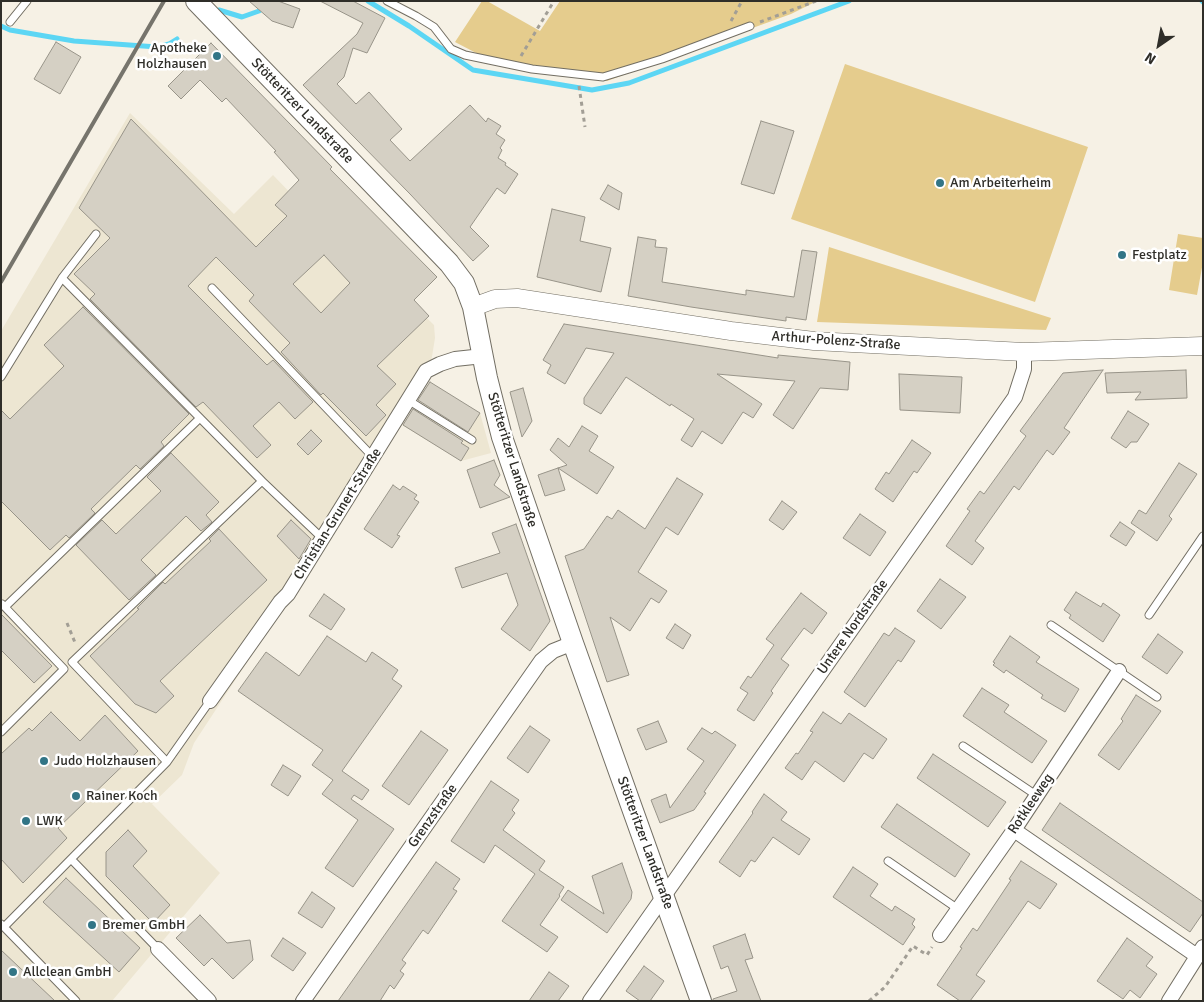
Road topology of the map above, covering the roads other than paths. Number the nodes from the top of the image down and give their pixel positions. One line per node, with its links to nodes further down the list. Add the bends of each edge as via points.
1 (27, 1): 4 (lane)
2 (387, 1): 5 (lane, via 434,27 451,49 465,55 603,77)
3 (201, 3): 9 (main road, Stötteritzer Landstraße, via 449,263 464,283)
4 (10, 22)
5 (750, 26)
6 (96, 234): 7 (lane)
7 (62, 278): 13 (lane); 15 (lane)
8 (212, 288): 17 (lane)
9 (473, 307): 11 (street, Arthur-Polenz-Straße, via 495,299 517,298 814,341); 12 (main road, Stötteritzer Landstraße)
10 (1203, 346): 11 (street, Arthur-Polenz-Straße)
11 (1024, 352): 37 (street, Untere Nordstraße, via 1024,369 1015,397)
12 (483, 356): 14 (street, Christian-Grunert-Straße, via 455,360 426,371); 24 (main road, Stötteritzer Landstraße, via 502,437)
13 (1, 378)
14 (408, 400): 16 (lane); 17 (street, Christian-Grunert-Straße)
15 (200, 418): 18 (lane); 21 (lane)
16 (472, 440)
17 (373, 458): 20 (street, Christian-Grunert-Straße)
18 (262, 481): 20 (lane); 25 (lane)
19 (1203, 536): 22 (lane)
20 (323, 539): 29 (street, Christian-Grunert-Straße, via 288,594)
21 (3, 605): 26 (lane)
22 (1148, 615)
23 (1051, 625): 27 (lane)
24 (573, 643): 37 (main road, Stötteritzer Landstraße); 45 (street, Grenzstraße, via 553,651 541,661)
25 (72, 662): 26 (lane); 32 (lane)
26 (64, 669): 30 (lane)
27 (1119, 671): 28 (lane); 33 (street, Rotkleeweg)
28 (1157, 697)
29 (210, 702): 32 (lane)
30 (1, 732)
31 (963, 746): 33 (lane)
32 (168, 762): 35 (lane)
33 (1036, 795): 34 (street, Rotkleeweg)
34 (1014, 830): 38 (street, Rotkleeweg); 42 (street)
35 (71, 859): 39 (lane); 41 (lane)
36 (888, 861): 38 (lane)
37 (664, 894): 46 (street, Untere Nordstraße); 47 (main road, Stötteritzer Landstraße)
38 (958, 909): 40 (street, Rotkleeweg)
39 (3, 925): 43 (lane)
40 (940, 935)
41 (158, 949): 44 (street)
42 (1200, 951): 48 (street)
43 (76, 1001)
44 (209, 1001)
45 (302, 1001)
46 (590, 1001)
47 (701, 1001)
48 (1169, 1001)

